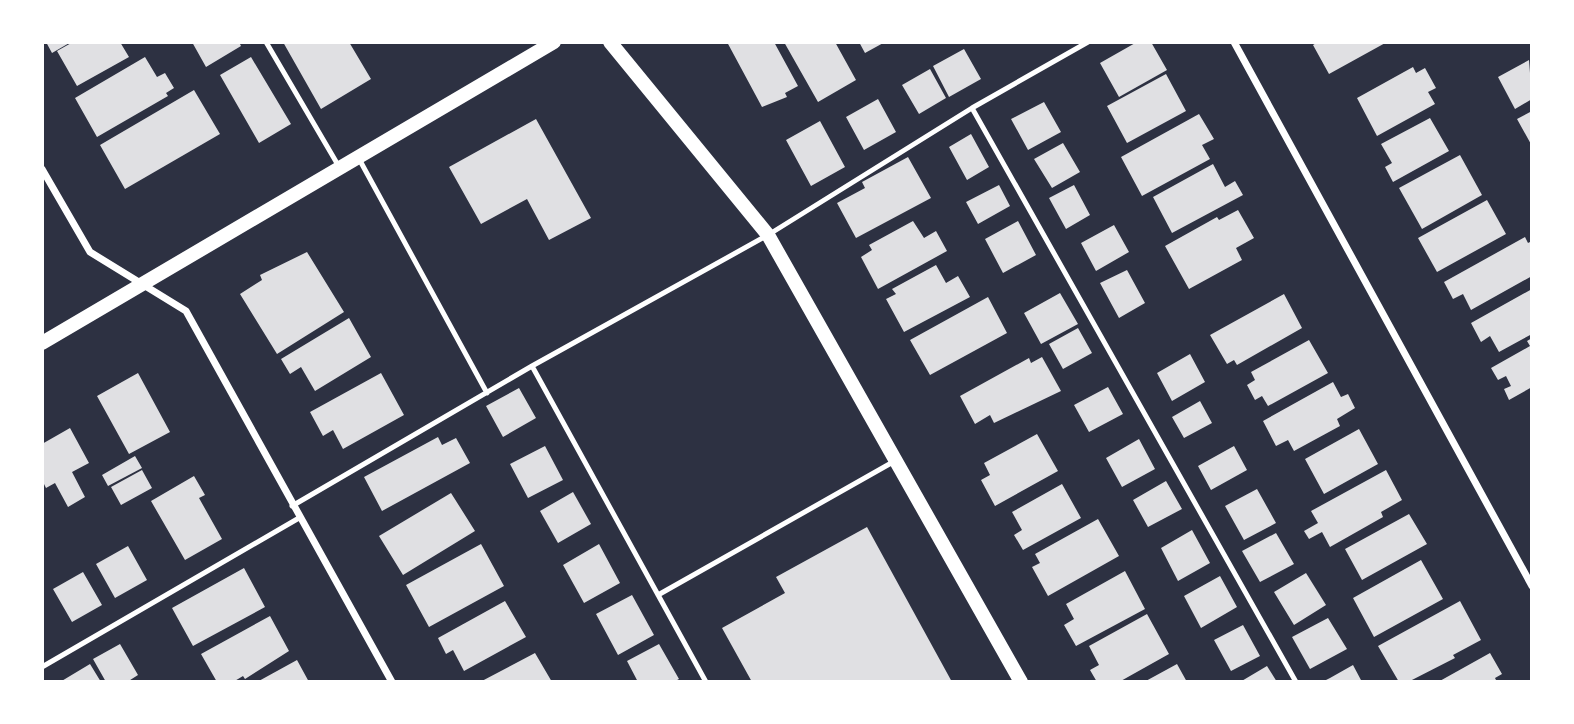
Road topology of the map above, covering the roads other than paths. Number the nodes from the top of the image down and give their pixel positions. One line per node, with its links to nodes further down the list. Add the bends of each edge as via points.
1 (267, 42): 8 (lane)
2 (554, 42): 7 (main road)
3 (610, 42): 10 (main road)
4 (1088, 42): 6 (lane)
5 (1234, 42): 18 (street)
6 (972, 108): 10 (lane); 24 (lane)
7 (358, 158): 8 (main road); 14 (lane)
8 (340, 168): 11 (main road)
9 (42, 170): 11 (street, via 90,253)
10 (768, 235): 13 (lane); 15 (main road)
11 (140, 285): 12 (main road); 16 (street, via 186,311)
12 (42, 343)
13 (532, 366): 14 (lane); 19 (lane)
14 (487, 393): 16 (lane)
15 (896, 461): 19 (lane); 23 (main road)
16 (292, 506): 17 (street)
17 (299, 518): 20 (lane); 21 (street)
18 (1532, 586)
19 (658, 595): 22 (lane)
20 (42, 667)
21 (392, 682)
22 (706, 682)
23 (1021, 682)
24 (1296, 682)

